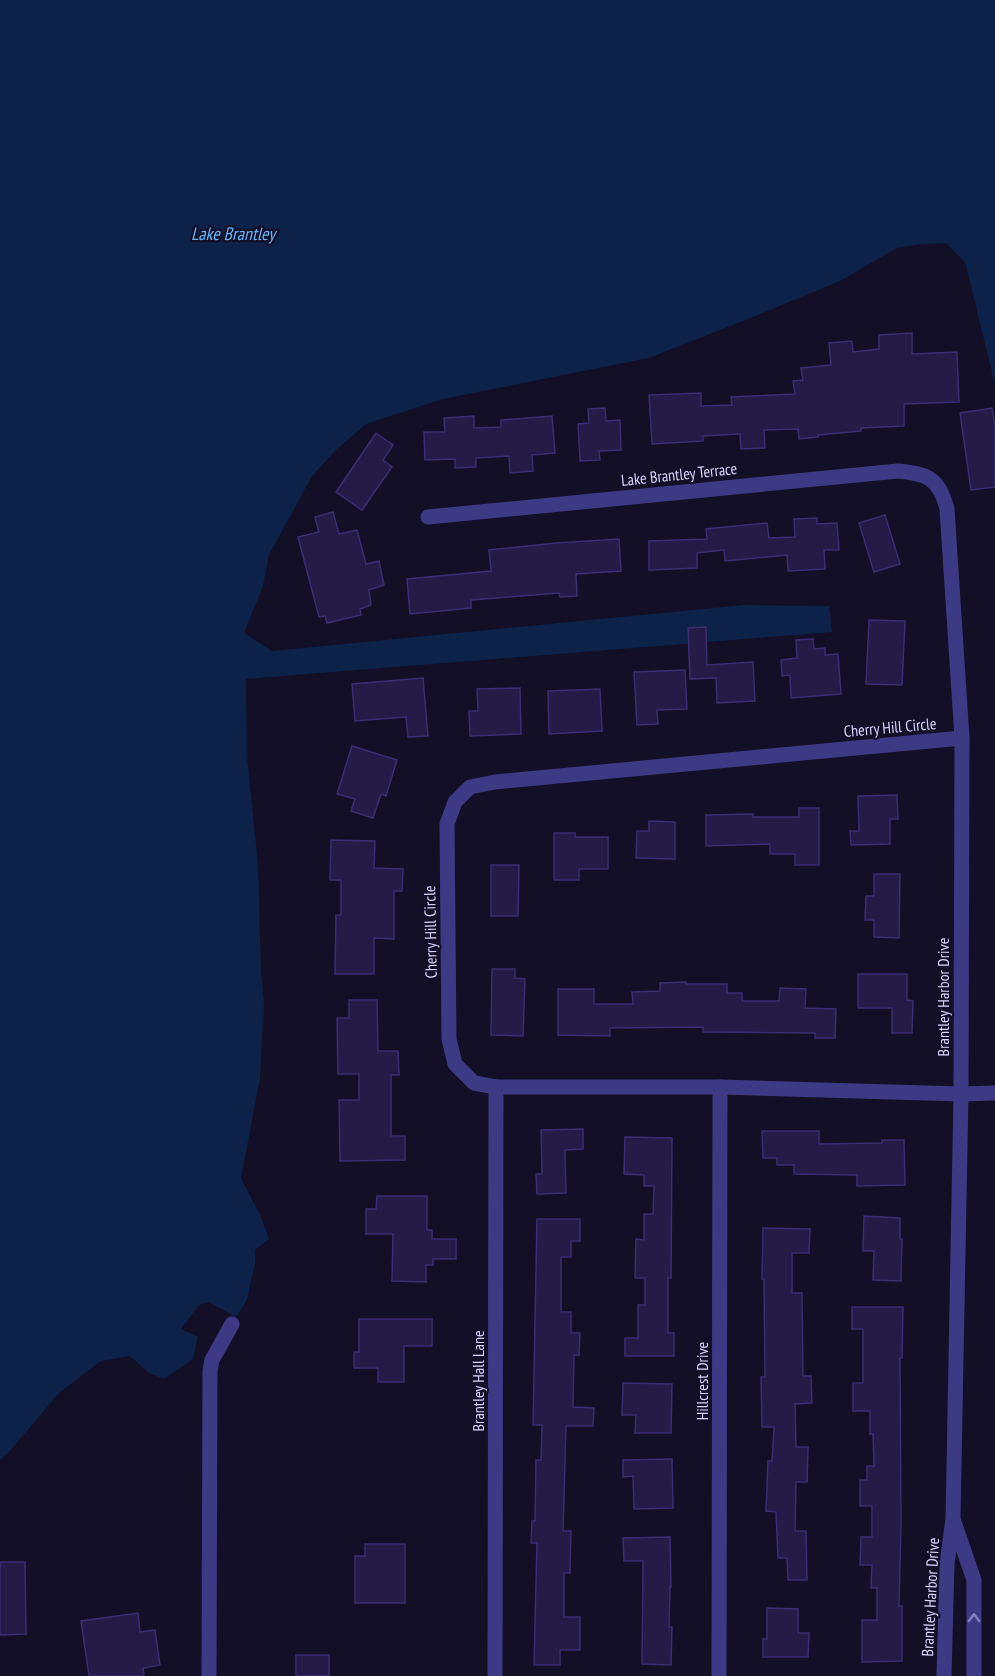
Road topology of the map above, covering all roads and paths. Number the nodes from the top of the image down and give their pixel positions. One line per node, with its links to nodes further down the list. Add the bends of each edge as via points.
1 (933, 480): 2 (street, Lake Brantley Terrace, via 918,473 898,471); 3 (street, Brantley Harbor Drive, via 948,509)
2 (428, 517)
3 (962, 738): 4 (street, Cherry Hill Circle, via 470,787 455,802 447,824 449,1039 455,1064 474,1083); 7 (street, Brantley Harbor Drive)
4 (496, 1087): 5 (street, Cherry Hill Circle); 11 (street, Brantley Hall Lane)
5 (720, 1087): 7 (street, Cherry Hill Circle); 12 (street, Hillcrest Drive)
6 (995, 1093): 7 (street, Cherry Hill Circle)
7 (961, 1094): 9 (street, Brantley Harbor Drive)
8 (232, 1324): 10 (street, via 210,1371)
9 (953, 1519): 13 (street, Brantley Harbor Drive, via 947,1564); 14 (street, Brantley Harbor Drive, one-way to 9, via 974,1580)
10 (209, 1676)
11 (495, 1676)
12 (719, 1676)
13 (944, 1676)
14 (974, 1676)

